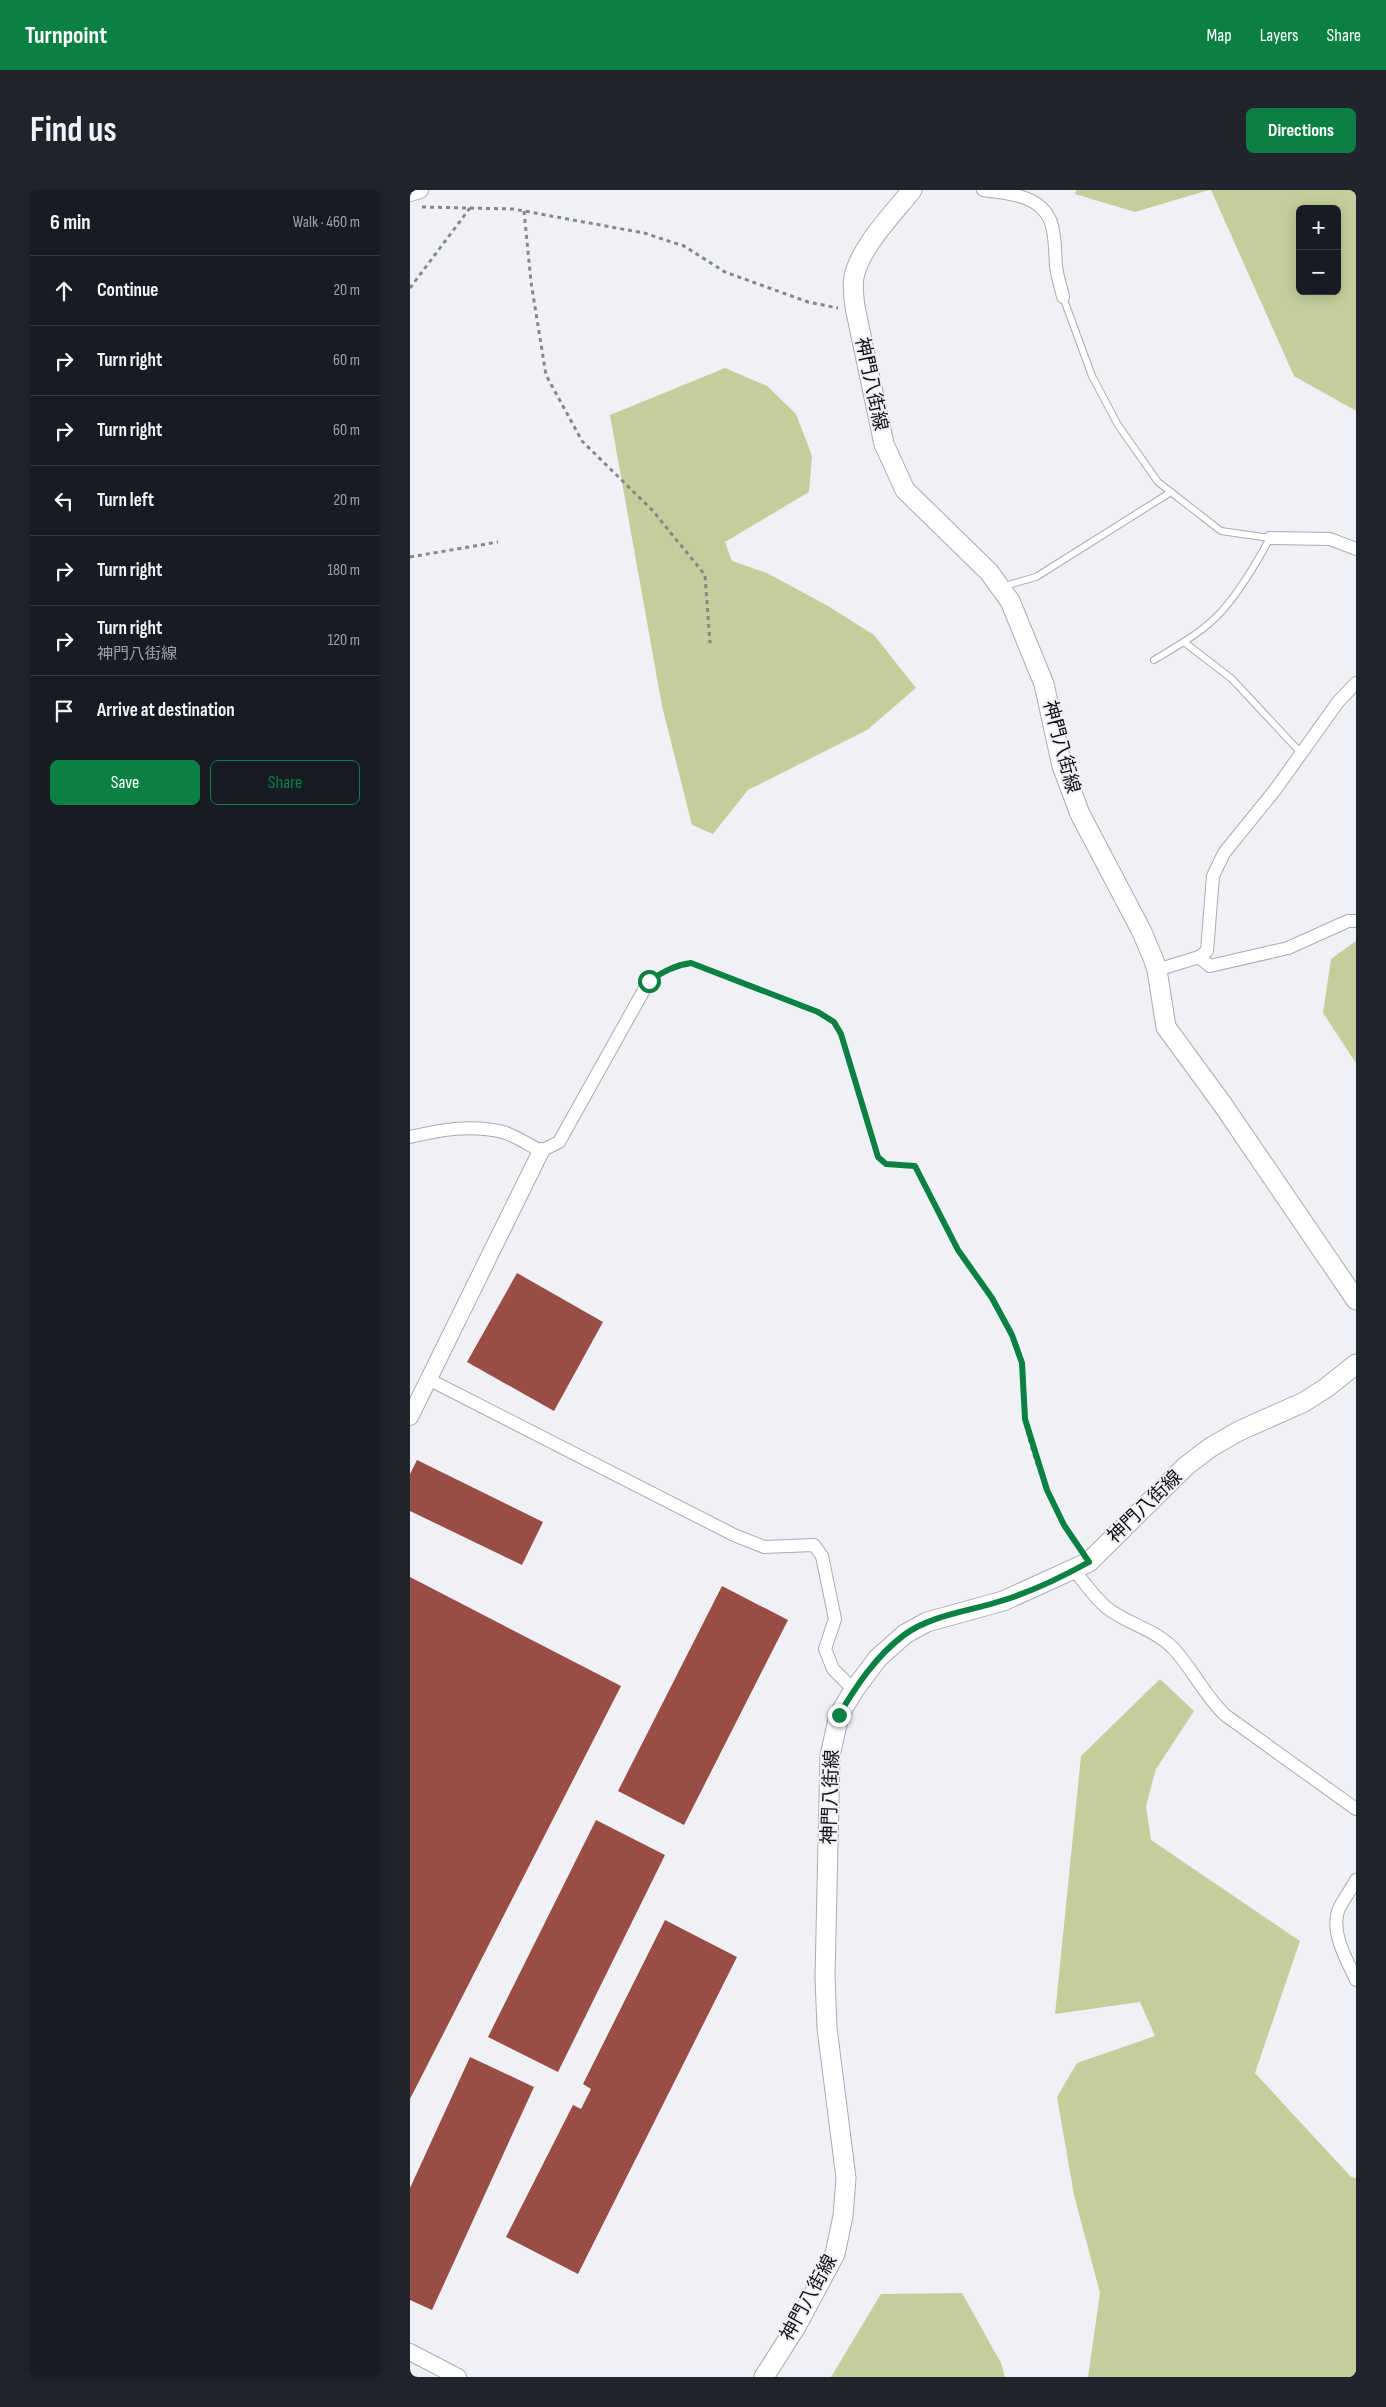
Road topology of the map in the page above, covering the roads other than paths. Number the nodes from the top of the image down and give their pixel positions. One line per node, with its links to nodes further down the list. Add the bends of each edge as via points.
1 (420, 190): 4 (street)
2 (912, 190): 9 (main road, 神門八街線, via 862,256 854,277 856,312 884,444 905,490 989,572)
3 (983, 190): 5 (street, via 1025,197 1040,205 1051,220 1056,237 1056,267)
4 (414, 200)
5 (1063, 297): 6 (lane, via 1092,376 1118,425 1158,482)
6 (1171, 492): 7 (lane, via 1221,531); 9 (lane, via 1036,577)
7 (1270, 538): 8 (street, via 1330,539); 10 (lane, via 1252,572 1220,613)
8 (1356, 549)
9 (1000, 587): 16 (main road, 神門八街線, via 1010,601 1044,684 1062,766 1080,814 1142,932)
10 (1184, 642): 11 (lane); 13 (lane, via 1232,679)
11 (1154, 660)
12 (1356, 683): 13 (street)
13 (1301, 753): 15 (street, via 1224,853 1213,876 1207,952)
14 (1356, 921): 15 (street, via 1348,921 1288,948 1210,966)
15 (1199, 957): 16 (street)
16 (1157, 970): 20 (main road, 神門八街線, via 1166,1027)
17 (649, 981): 19 (street, via 559,1142)
18 (410, 1137): 19 (street, via 444,1129 478,1128 504,1132)
19 (541, 1151): 22 (street)
20 (1356, 1300)
21 (1356, 1364): 24 (main road, 神門八街線, via 1304,1402 1239,1430 1186,1466)
22 (428, 1379): 23 (street); 25 (street, via 734,1535 764,1547 814,1545 822,1556 835,1619 825,1649 833,1669)
23 (410, 1416)
24 (1081, 1566): 25 (main road, 神門八街線, via 1003,1600 927,1622 905,1634 878,1658); 26 (street, via 1107,1607 1151,1631 1173,1648 1225,1715)
25 (854, 1690): 31 (main road, 神門八街線, via 839,1715 832,1744 829,1798 826,2000 846,2178 843,2216 835,2254)
26 (1356, 1809)
27 (1356, 1880): 28 (street, via 1338,1912 1336,1927)
28 (1356, 1980)
29 (410, 2352): 30 (street)
30 (458, 2377)
31 (764, 2377)

